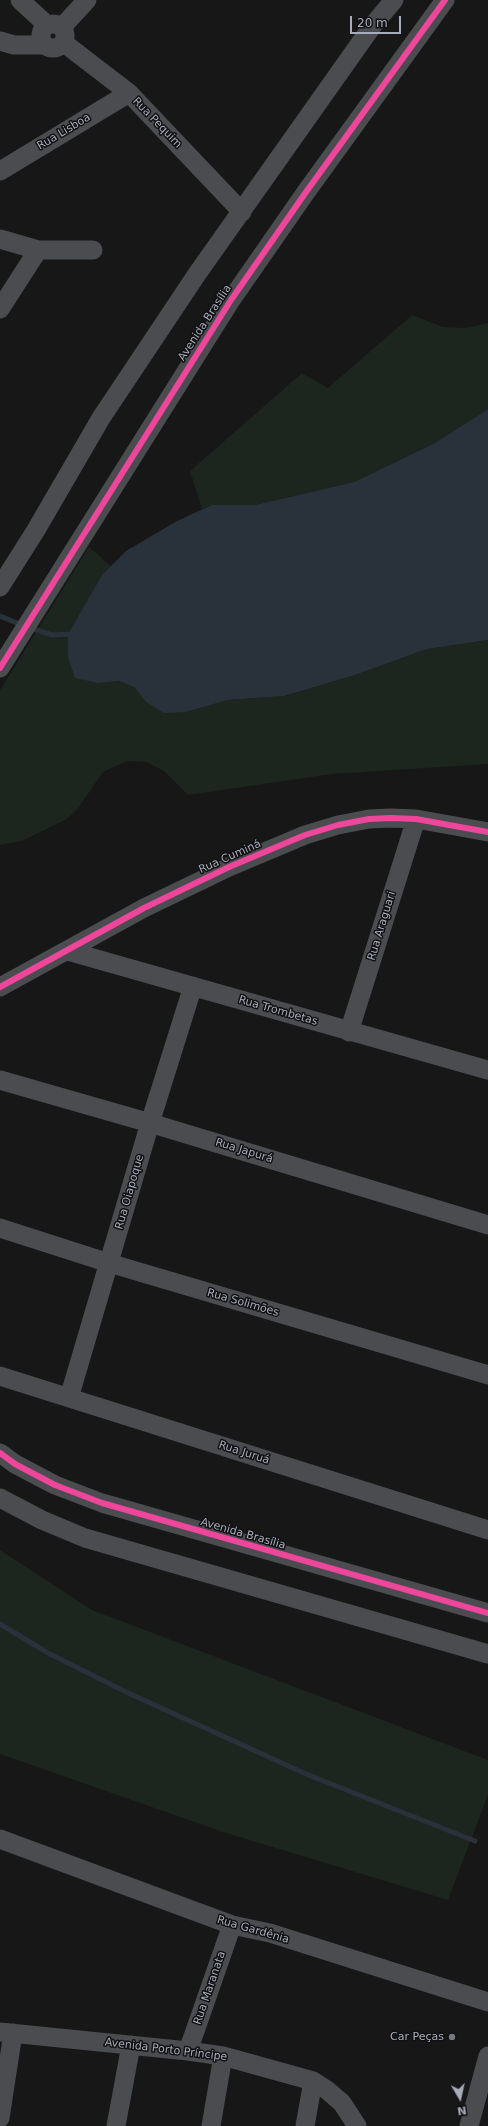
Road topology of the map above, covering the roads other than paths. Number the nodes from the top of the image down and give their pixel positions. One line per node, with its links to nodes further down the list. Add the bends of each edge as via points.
1 (20, 0): 7 (street, Rua Pequim)
2 (87, 0): 7 (street)
3 (382, 0): 6 (street)
4 (394, 0): 6 (street)
5 (445, 0): 17 (street, Avenida Brasília, via 231,300)
6 (373, 25): 11 (street)
7 (58, 31): 8 (street, via 41,34 44,44 14,45); 9 (street, Rua Pequim)
8 (0, 41)
9 (129, 93): 10 (street, Rua Lisboa); 11 (street, Rua Pequim)
10 (0, 171)
11 (242, 212): 16 (street, via 101,418)
12 (0, 239): 13 (street)
13 (38, 250): 14 (street); 15 (street)
14 (93, 250)
15 (0, 309)
16 (0, 587)
17 (0, 668)
18 (416, 819): 19 (street, Rua Cuminá); 20 (street, Rua Cuminá, via 369,819 305,835 229,867 144,908); 23 (street, Rua Araguari)
19 (488, 832)
20 (68, 951): 21 (street, Rua Trombetas); 22 (street, Rua Cuminá)
21 (193, 986): 23 (street, Rua Trombetas); 26 (street, Rua Oiapoque)
22 (0, 987)
23 (349, 1032): 24 (street, Rua Trombetas)
24 (488, 1070)
25 (0, 1080): 26 (street, Rua Japurá)
26 (150, 1123): 27 (street, Rua Japurá); 29 (street, Rua Oiapoque)
27 (488, 1225)
28 (0, 1228): 29 (street, Rua Solimões)
29 (109, 1263): 30 (street, Rua Solimões); 32 (street, Rua Oiapoque)
30 (488, 1375)
31 (0, 1376): 32 (street, Rua Juruá)
32 (69, 1398): 35 (street, Rua Juruá)
33 (0, 1453): 36 (street, Avenida Brasília, via 55,1485 102,1503)
34 (0, 1498): 37 (street, via 42,1520 85,1538)
35 (488, 1530)
36 (488, 1613)
37 (488, 1654)
38 (0, 1839): 39 (street, Rua Gardênia)
39 (232, 1925): 40 (street, Rua Gardênia, via 270,1933); 43 (street, Rua Maranata)
40 (488, 2002)
41 (7, 2032): 42 (street, Avenida Porto Príncipe); 47 (street)
42 (131, 2045): 43 (street, Avenida Porto Príncipe); 48 (street)
43 (188, 2051): 44 (street, Avenida Porto Príncipe)
44 (223, 2056): 46 (street, Avenida Porto Príncipe); 49 (street)
45 (488, 2056): 52 (street)
46 (314, 2081): 50 (street); 51 (street, Avenida Porto Príncipe, via 342,2102)
47 (0, 2118)
48 (116, 2126)
49 (211, 2126)
50 (305, 2126)
51 (357, 2126)
52 (469, 2126)

